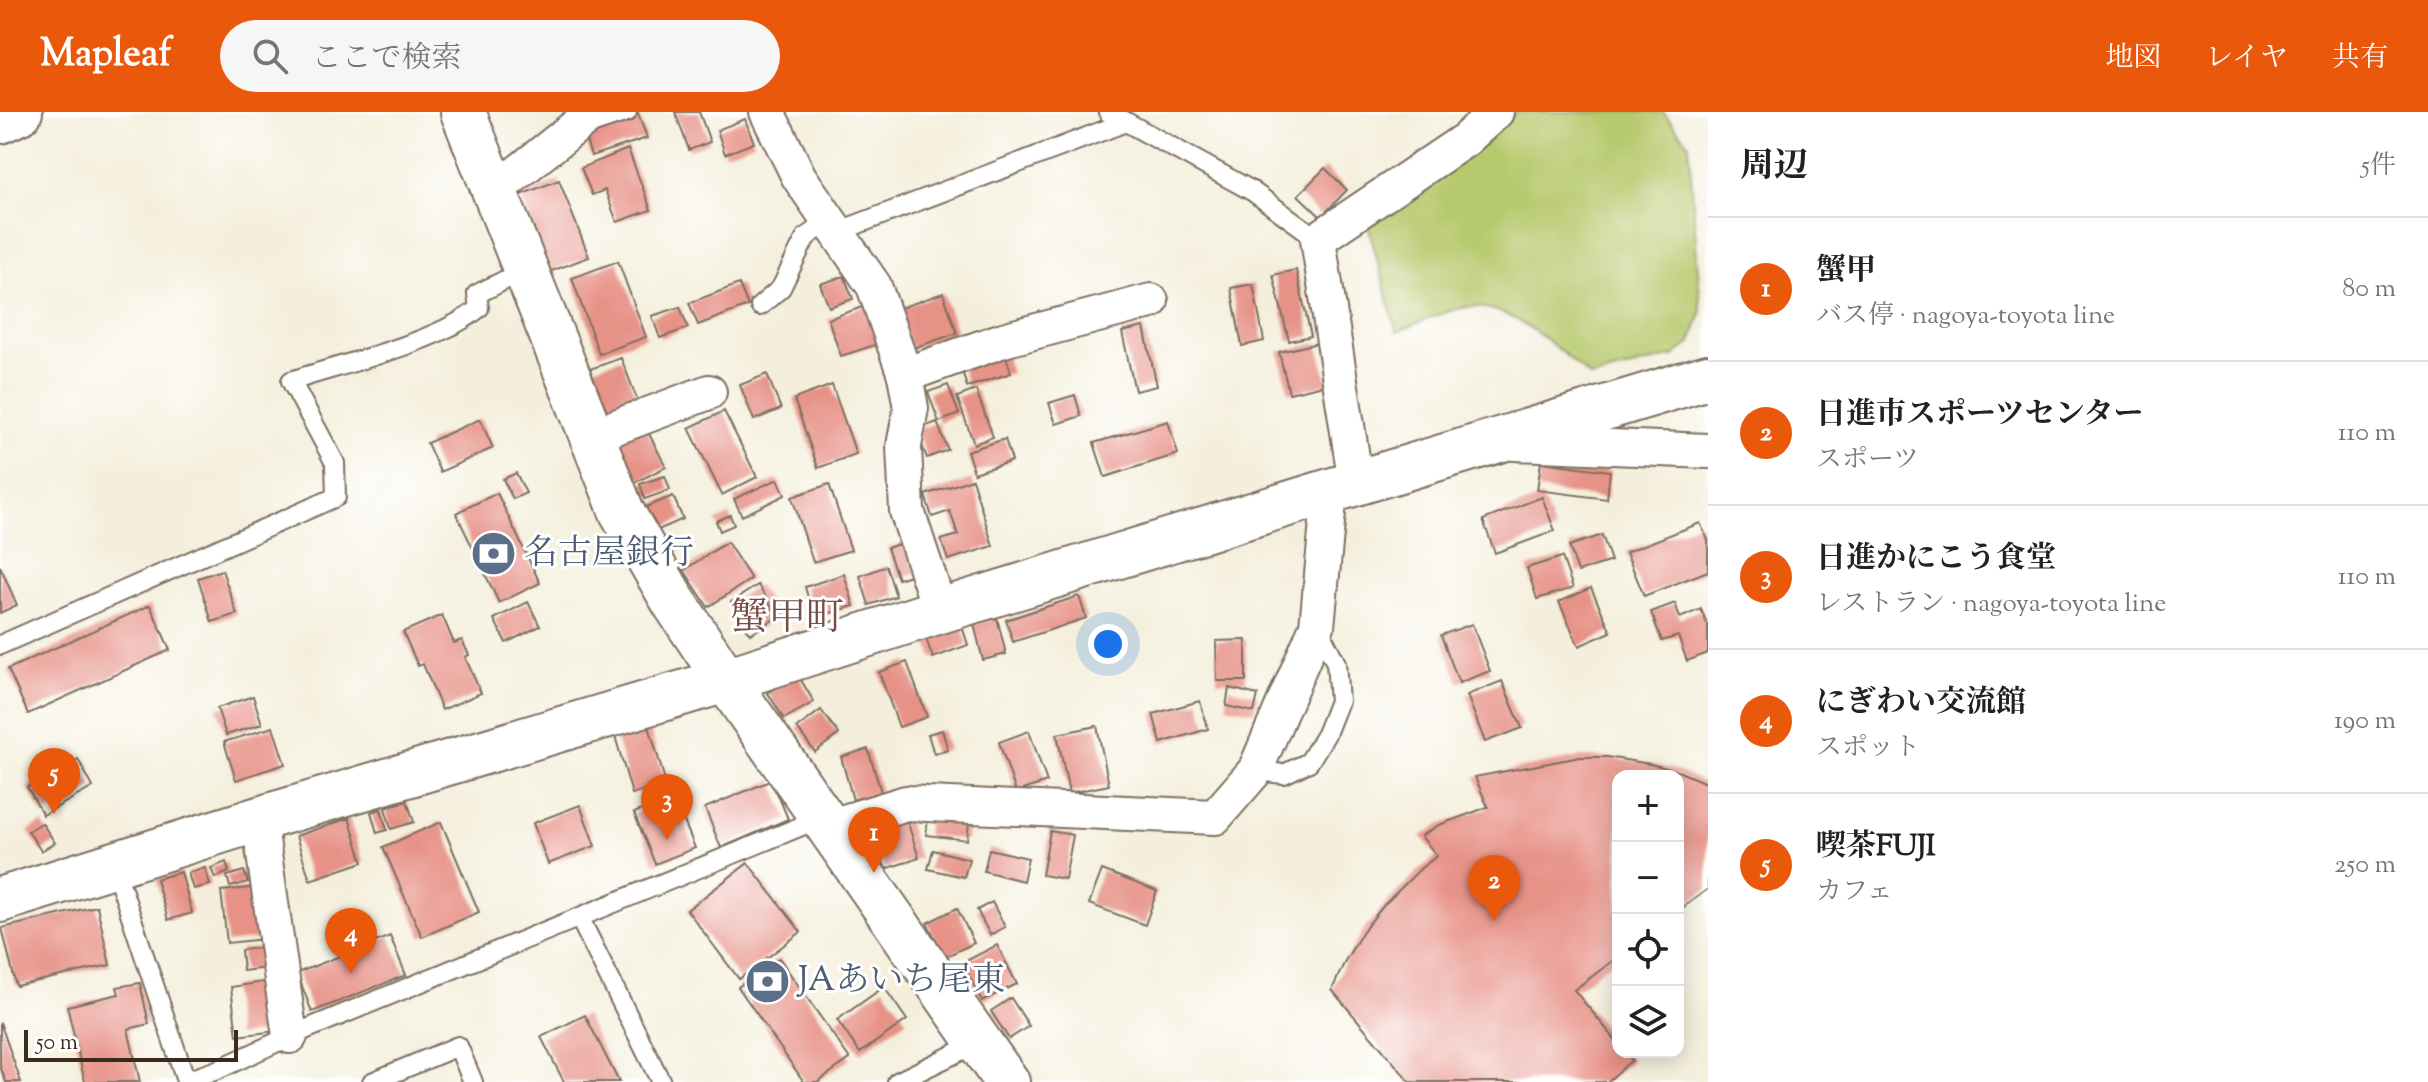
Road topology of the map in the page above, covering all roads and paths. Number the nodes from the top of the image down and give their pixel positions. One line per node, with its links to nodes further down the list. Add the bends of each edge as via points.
1 (20, 112): 7 (street)
2 (463, 112): 10 (street)
3 (627, 112): 8 (lane)
4 (767, 112): 11 (street, via 799,177)
5 (1108, 112): 9 (lane)
6 (1496, 112): 12 (street, via 1465,140)
7 (0, 121)
8 (584, 121): 10 (street)
9 (1126, 122): 11 (lane); 12 (lane, via 1252,191)
10 (496, 190): 13 (street)
11 (833, 227): 15 (lane, via 806,237 781,288); 16 (street, via 874,286)
12 (1318, 239): 22 (street)
13 (527, 269): 19 (street); 25 (lane, via 477,294 479,308 463,322 291,381 335,463 336,497)
14 (1151, 301): 16 (street, via 1003,340)
15 (760, 306)
16 (905, 375): 23 (street, via 911,408 904,446 907,511)
17 (1708, 377): 20 (street)
18 (709, 392): 19 (street)
19 (592, 436): 26 (street, via 622,512)
20 (1490, 443): 21 (street); 22 (street)
21 (1708, 451)
22 (1343, 487): 23 (street); 24 (street)
23 (940, 611): 26 (street)
24 (1317, 626): 27 (street); 27 (lane, via 1336,663 1339,701 1326,734 1309,762 1284,774)
25 (0, 645)
26 (726, 680): 28 (street); 29 (street)
27 (1255, 771): 29 (street, via 1215,817 906,803)
28 (259, 819): 30 (street); 33 (street)
29 (825, 823): 32 (lane); 34 (street)
30 (114, 865): 31 (street); 35 (lane, via 186,1081)
31 (0, 900)
32 (580, 919): 33 (lane); 38 (lane)
33 (290, 1036): 35 (lane)
34 (979, 1042): 39 (lane); 40 (street)
35 (219, 1076)
36 (372, 1082): 37 (lane, via 458,1046)
37 (473, 1082)
38 (661, 1082)
39 (897, 1082)
40 (1007, 1082)

